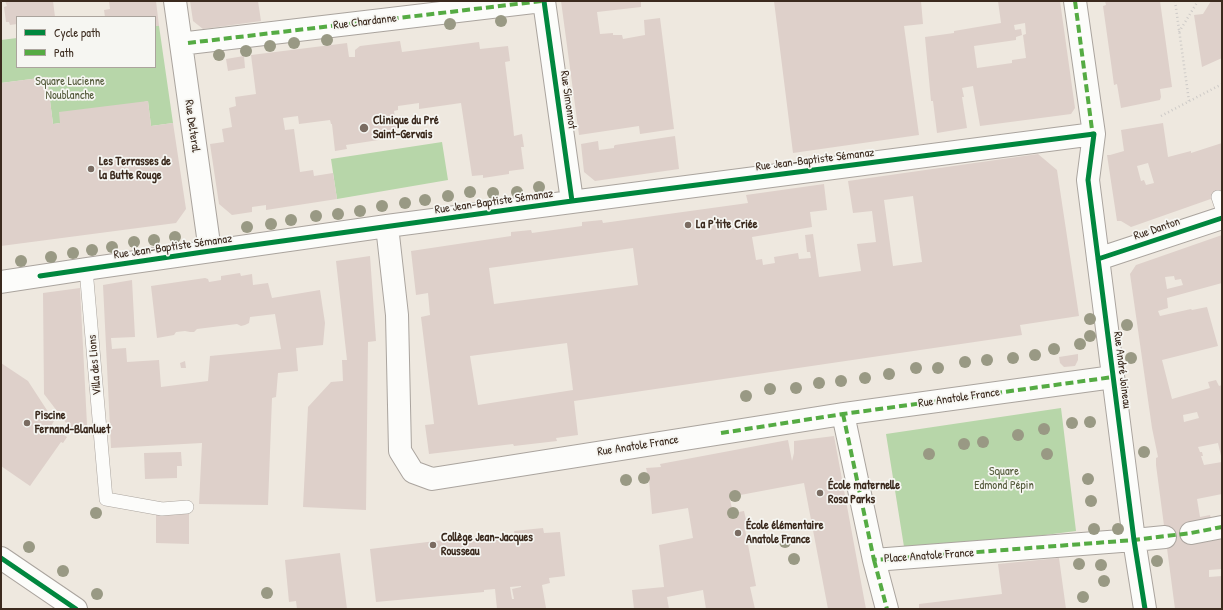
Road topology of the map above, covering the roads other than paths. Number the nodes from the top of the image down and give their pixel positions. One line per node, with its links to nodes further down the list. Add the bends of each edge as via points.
1 (175, 1): 9 (street, Rue Delteral)
2 (543, 1): 4 (street, Rue Chardanne); 6 (street, Rue Simonnot)
3 (1075, 1): 5 (street, Rue André Joineau)
4 (188, 43)
5 (1094, 134): 6 (street, Rue Jean-Baptiste Sémanaz); 10 (street, Rue André Joineau, via 1088,180)
6 (572, 201): 8 (street, Rue Jean-Baptiste Sémanaz)
7 (1222, 218): 10 (street, Rue Danton)
8 (387, 226): 9 (street, Rue Jean-Baptiste Sémanaz); 14 (street, Rue Anatole France, via 397,315 400,451 413,472 432,479)
9 (210, 251): 11 (street, Rue Jean-Baptiste Sémanaz)
10 (1098, 259): 13 (street, Rue André Joineau)
11 (86, 269): 12 (street, Rue Jean-Baptiste Sémanaz); 15 (lane, Villa des Lions, via 106,499 162,509)
12 (1, 282)
13 (1113, 377): 14 (street, Rue Anatole France); 19 (street, Rue André Joineau)
14 (843, 414): 21 (street, Place Anatole France)
15 (187, 507)
16 (1222, 527): 17 (street)
17 (1191, 533)
18 (1166, 537): 19 (street, Place Anatole France)
19 (1134, 540): 21 (street, Place Anatole France); 24 (street, Rue André Joineau)
20 (1, 558): 22 (street)
21 (874, 560): 23 (street)
22 (76, 609)
23 (887, 609)
24 (1145, 609)

